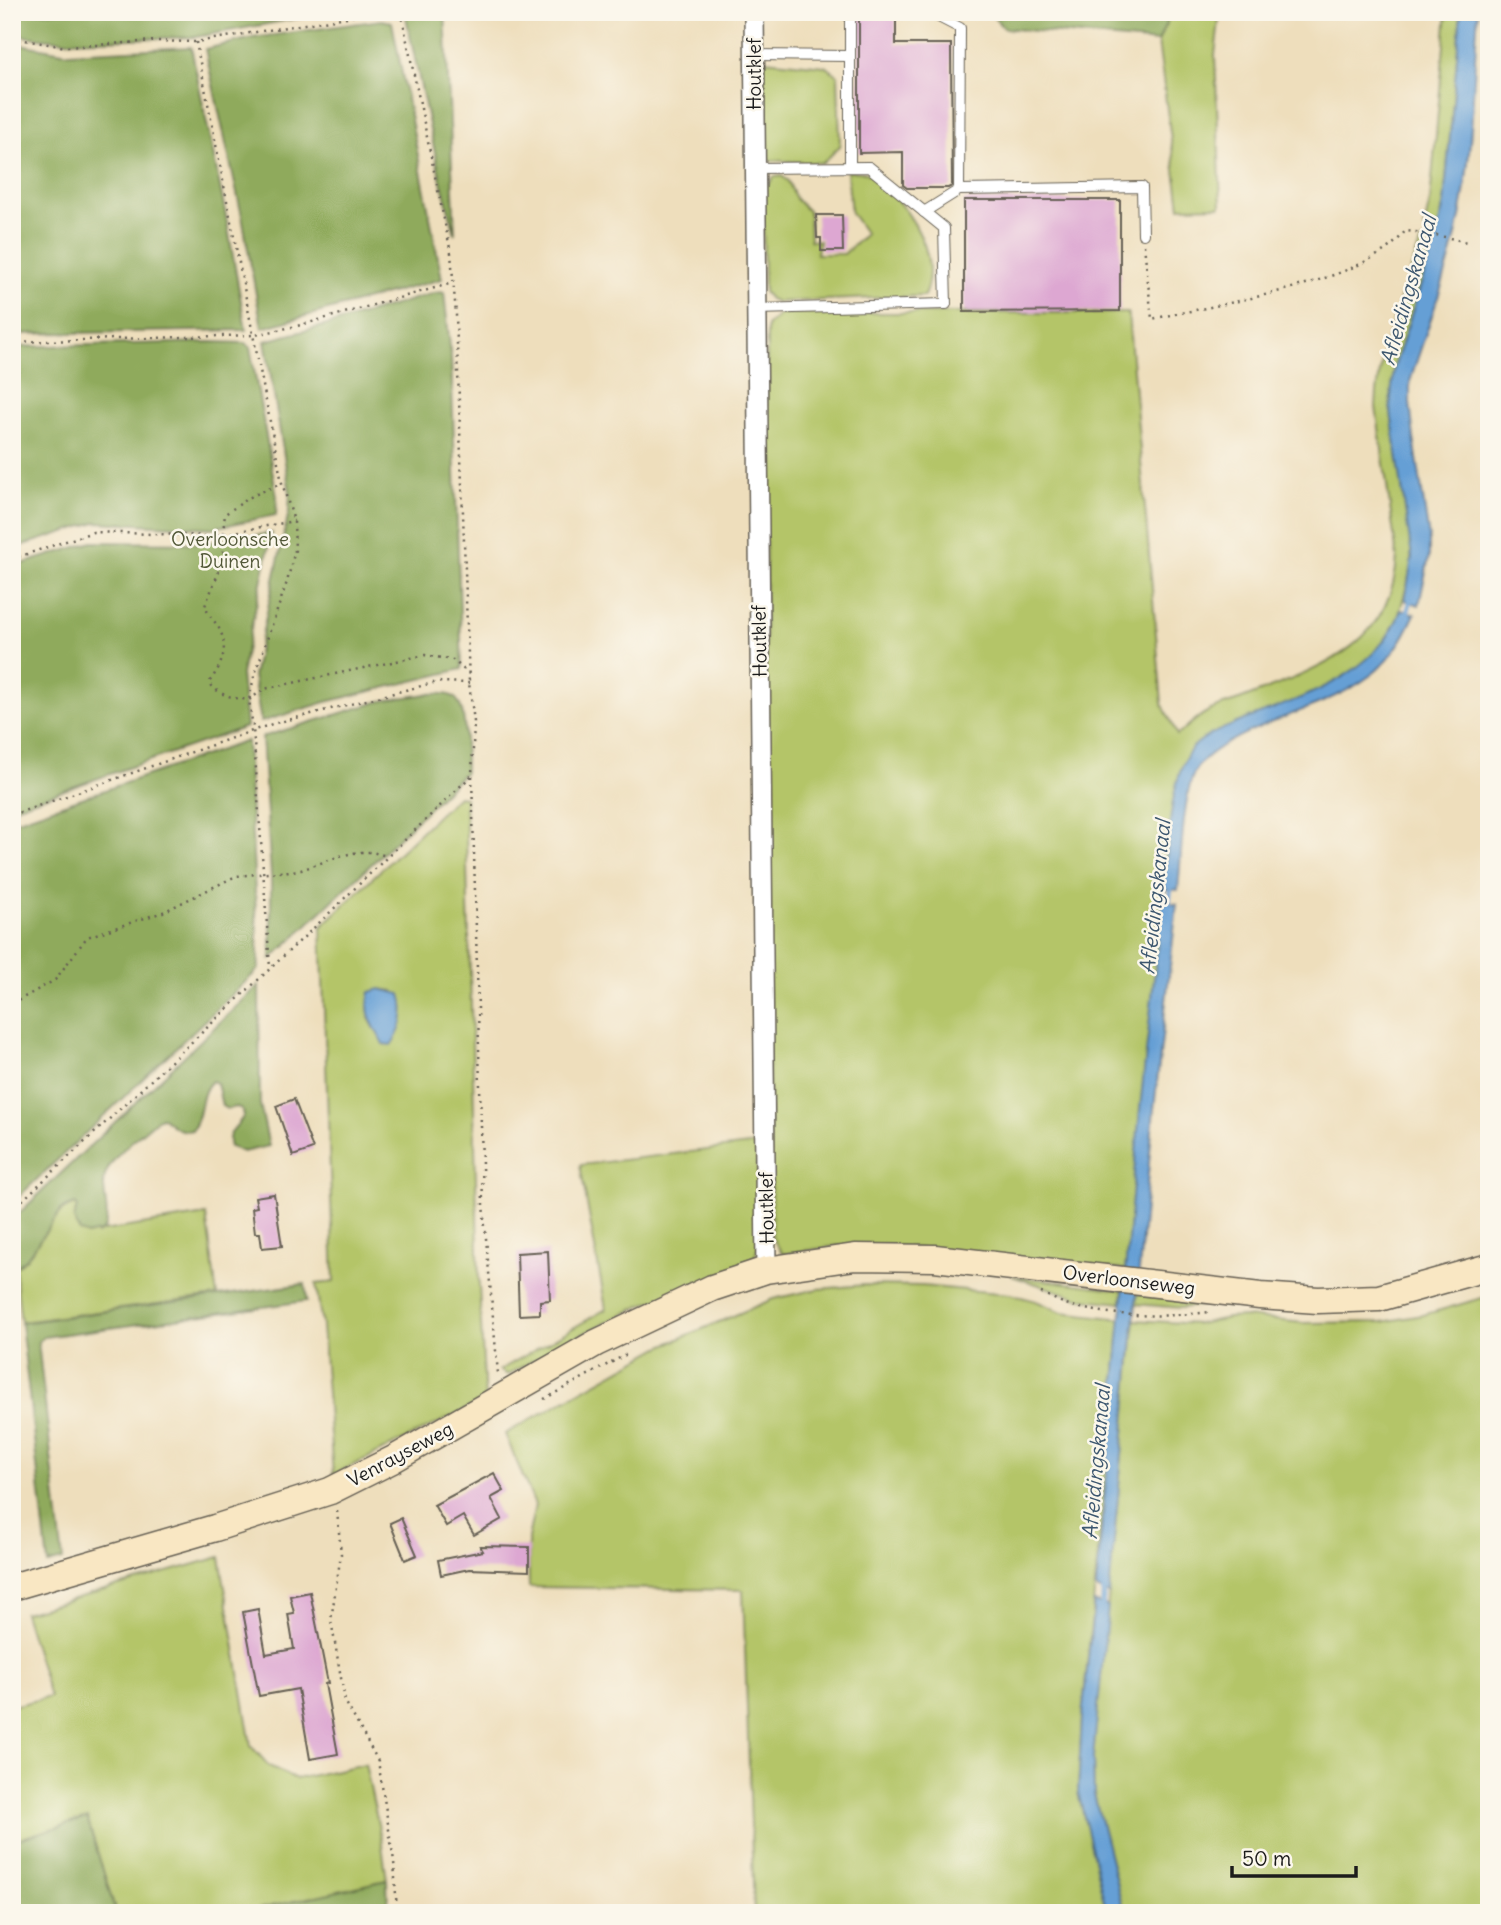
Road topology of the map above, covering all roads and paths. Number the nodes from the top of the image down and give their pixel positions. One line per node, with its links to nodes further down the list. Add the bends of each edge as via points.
1 (377, 12): 7 (path)
2 (401, 12): 16 (path)
3 (754, 12): 8 (street, Houtklef)
4 (853, 12): 9 (lane)
5 (929, 12): 12 (lane, via 960,28)
6 (12, 38): 7 (path, via 66,47)
7 (196, 42): 18 (path)
8 (754, 55): 9 (lane); 11 (street, Houtklef)
9 (850, 56): 10 (lane)
10 (850, 167): 11 (lane); 13 (lane, via 869,167)
11 (755, 168): 17 (street, Houtklef)
12 (959, 190): 13 (lane); 14 (lane, via 1142,187)
13 (924, 212): 17 (lane, via 944,228 946,304)
14 (1143, 234): 15 (path, via 1152,319 1315,282 1381,254 1405,231)
15 (1466, 242)
16 (453, 283): 18 (path); 25 (path)
17 (756, 309): 39 (street, Houtklef)
18 (254, 335): 19 (path); 20 (path)
19 (12, 342)
20 (282, 483): 21 (path); 22 (path, via 225,514)
21 (295, 521): 22 (path); 27 (path, via 295,550 287,582)
22 (223, 533): 23 (path)
23 (212, 536): 24 (path, via 93,532); 27 (path, via 223,544 223,557 205,606 218,626 224,659 209,682 213,689)
24 (12, 559)
25 (469, 674): 26 (path); 27 (path, via 453,660 425,655 264,689)
26 (470, 682): 28 (path, via 437,682); 29 (path)
27 (249, 700): 28 (path)
28 (254, 732): 30 (path); 32 (path)
29 (472, 775): 31 (path); 42 (path, via 484,1204 496,1367)
30 (12, 815)
31 (387, 856): 32 (path, via 358,852 301,870); 33 (path)
32 (262, 873): 33 (path); 34 (path, via 236,876 163,912 87,937 55,980)
33 (270, 968): 36 (path)
34 (12, 1004)
35 (12, 1201): 36 (path)
36 (16, 1207): 37 (path)
37 (12, 1210)
38 (1489, 1267): 39 (street, Overloonseweg, via 1379,1298 1318,1300 935,1258 855,1257)
39 (766, 1270): 42 (street, Venrayseweg, via 712,1288 596,1343)
40 (1030, 1289): 41 (path, Overloonseweg, via 1067,1304)
41 (1145, 1314)
42 (504, 1398): 44 (street, Venrayseweg, via 330,1491)
43 (337, 1510): 45 (path, via 341,1554 331,1620 345,1701 378,1761)
44 (12, 1587)
45 (397, 1913)

